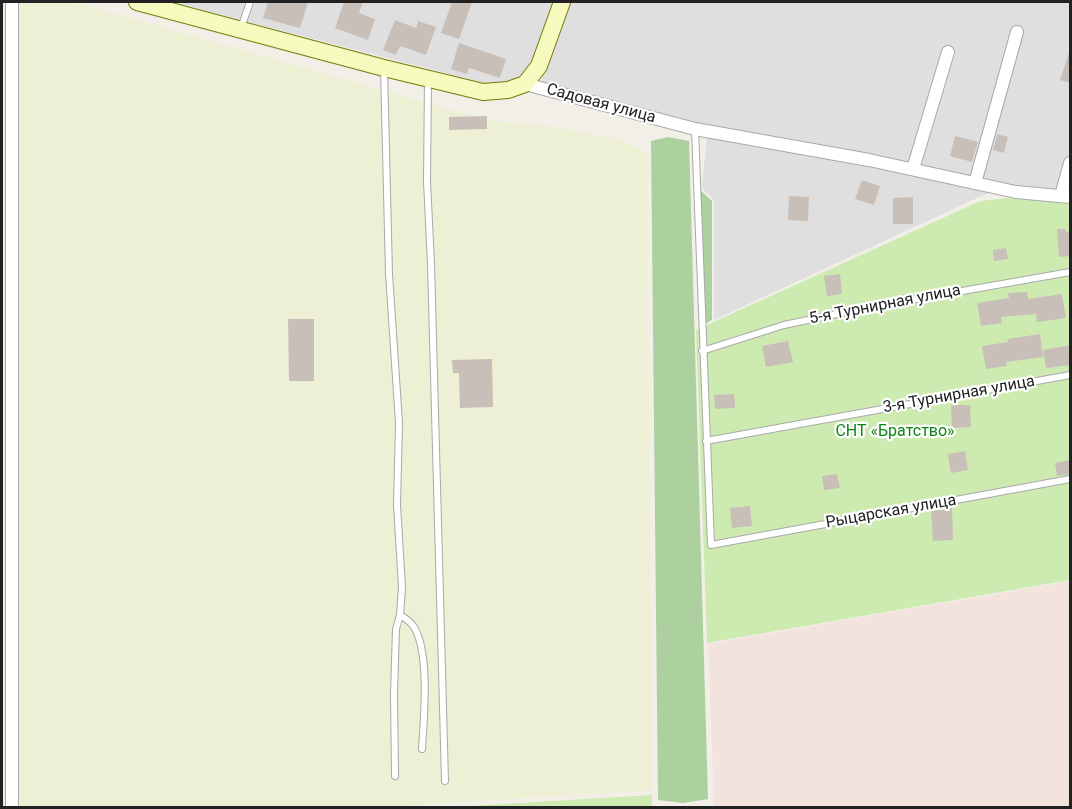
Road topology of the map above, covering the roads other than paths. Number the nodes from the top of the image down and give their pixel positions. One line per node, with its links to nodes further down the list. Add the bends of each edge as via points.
1 (12, 2): 25 (street)
2 (137, 2): 5 (street, Садовая улица)
3 (250, 2): 5 (lane)
4 (562, 2): 10 (street, via 540,66)
5 (241, 29): 8 (street, Садовая улица)
6 (1017, 32): 14 (street)
7 (948, 52): 13 (street)
8 (384, 68): 9 (street, Садовая улица); 21 (lane, via 389,274 399,423)
9 (428, 78): 10 (street, Садовая улица, via 483,92); 24 (lane, via 427,181)
10 (525, 84): 11 (street, Садовая улица)
11 (695, 129): 13 (street, Садовая улица); 17 (lane)
12 (1071, 163): 15 (street)
13 (913, 169): 14 (street, Садовая улица)
14 (975, 183): 15 (street, Садовая улица)
15 (1066, 197)
16 (1071, 272): 17 (lane, 5-я Турнирная улица, via 784,325)
17 (702, 351): 19 (lane)
18 (1071, 375): 19 (lane, 3-я Турнирная улица)
19 (706, 441): 20 (lane, Рыцарская улица, via 711,545)
20 (1071, 479)
21 (400, 615): 22 (lane, via 413,625 421,642); 23 (lane, via 393,694)
22 (423, 749)
23 (395, 776)
24 (445, 781)
25 (12, 807)

